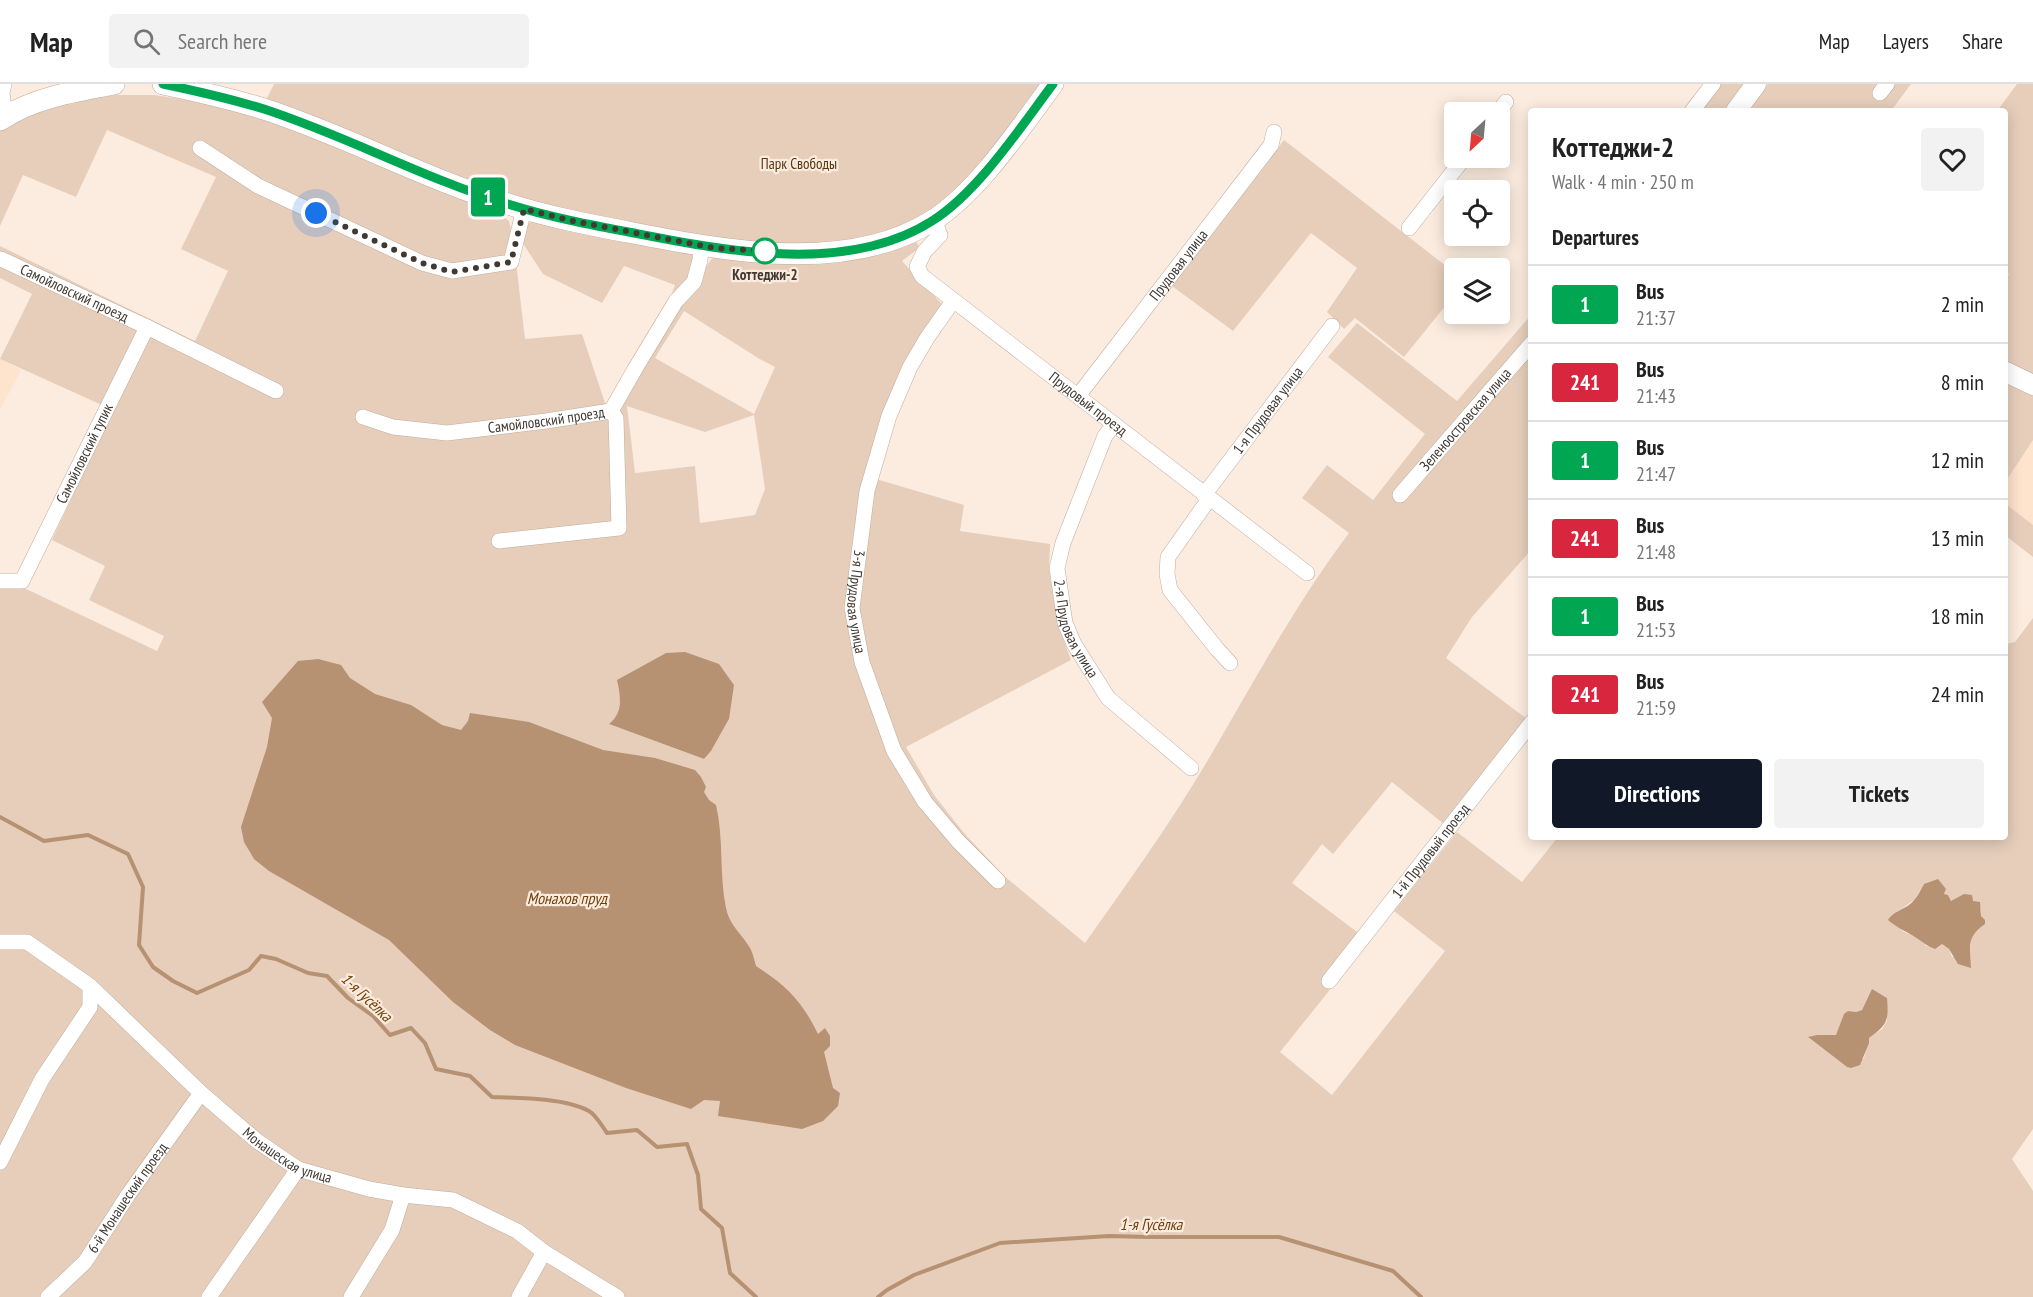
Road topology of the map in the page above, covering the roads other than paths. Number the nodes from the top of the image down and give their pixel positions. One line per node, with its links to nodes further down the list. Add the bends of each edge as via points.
1 (4, 84): 9 (street)
2 (114, 84): 9 (main road, via 30,105)
3 (163, 84): 13 (main road, via 266,110)
4 (1053, 84): 14 (main road, via 963,197)
5 (1713, 84): 7 (street)
6 (1756, 84): 8 (street)
7 (1694, 108)
8 (1738, 108)
9 (3, 118)
10 (1274, 132): 25 (street, Прудовая улица, via 1270,145)
11 (200, 148): 13 (street, via 258,186 422,263 452,272 511,262)
12 (1456, 168): 15 (street)
13 (524, 209): 16 (main road)
14 (934, 220): 16 (main road, via 895,240 858,249 813,254); 18 (street, Прудовый проезд, via 940,235 924,252 917,267 922,276)
15 (1409, 228)
16 (701, 246): 26 (street, Самойловский проезд, via 694,282 676,301)
17 (1, 259): 20 (street, Самойловский проезд)
18 (953, 301): 25 (street, Прудовый проезд); 37 (street, 3-я Прудовая улица, via 910,367 889,416 867,491 852,608 862,662 894,751 925,802)
19 (1332, 326): 30 (street, 1-я Прудовая улица)
20 (147, 327): 24 (street, Самойловский проезд); 33 (street, Самойловский тупик, via 22,581)
21 (1528, 348): 29 (street, Зеленоостровская улица)
22 (2008, 373): 23 (street)
23 (2033, 385)
24 (276, 391)
25 (1078, 396): 28 (street, Прудовый проезд)
26 (611, 411): 27 (street, Самойловский проезд, via 447,433 393,427); 31 (street, via 616,418 619,528)
27 (363, 417)
28 (1114, 424): 30 (street, Прудовый проезд); 36 (street, 2-я Прудовая улица, via 1105,436 1062,543 1057,568 1065,623 1108,698)
29 (1400, 495)
30 (1206, 497): 32 (street, Прудовый проезд); 34 (street, 1-я Прудовая улица, via 1168,558 1167,574 1170,590)
31 (499, 541)
32 (1307, 573)
33 (0, 581)
34 (1230, 663)
35 (1528, 727): 39 (street, 1-й Прудовый проезд)
36 (1191, 768)
37 (998, 882)
38 (0, 942): 40 (street, Монашеская улица, via 27,942)
39 (1329, 981)
40 (90, 986): 41 (street, Монашеская улица); 42 (street, via 90,1007 42,1079)
41 (201, 1094): 43 (street, Монашеская улица, via 257,1142); 46 (street, 6-й Монашеский проезд, via 85,1262)
42 (0, 1162)
43 (297, 1169): 44 (street, Монашеская улица); 47 (street)
44 (403, 1195): 45 (street, Монашеская улица, via 453,1200 517,1231); 48 (street, via 392,1230)
45 (544, 1252): 49 (street); 50 (street, Монашеская улица)
46 (48, 1297)
47 (209, 1297)
48 (351, 1297)
49 (519, 1297)
50 (617, 1297)

